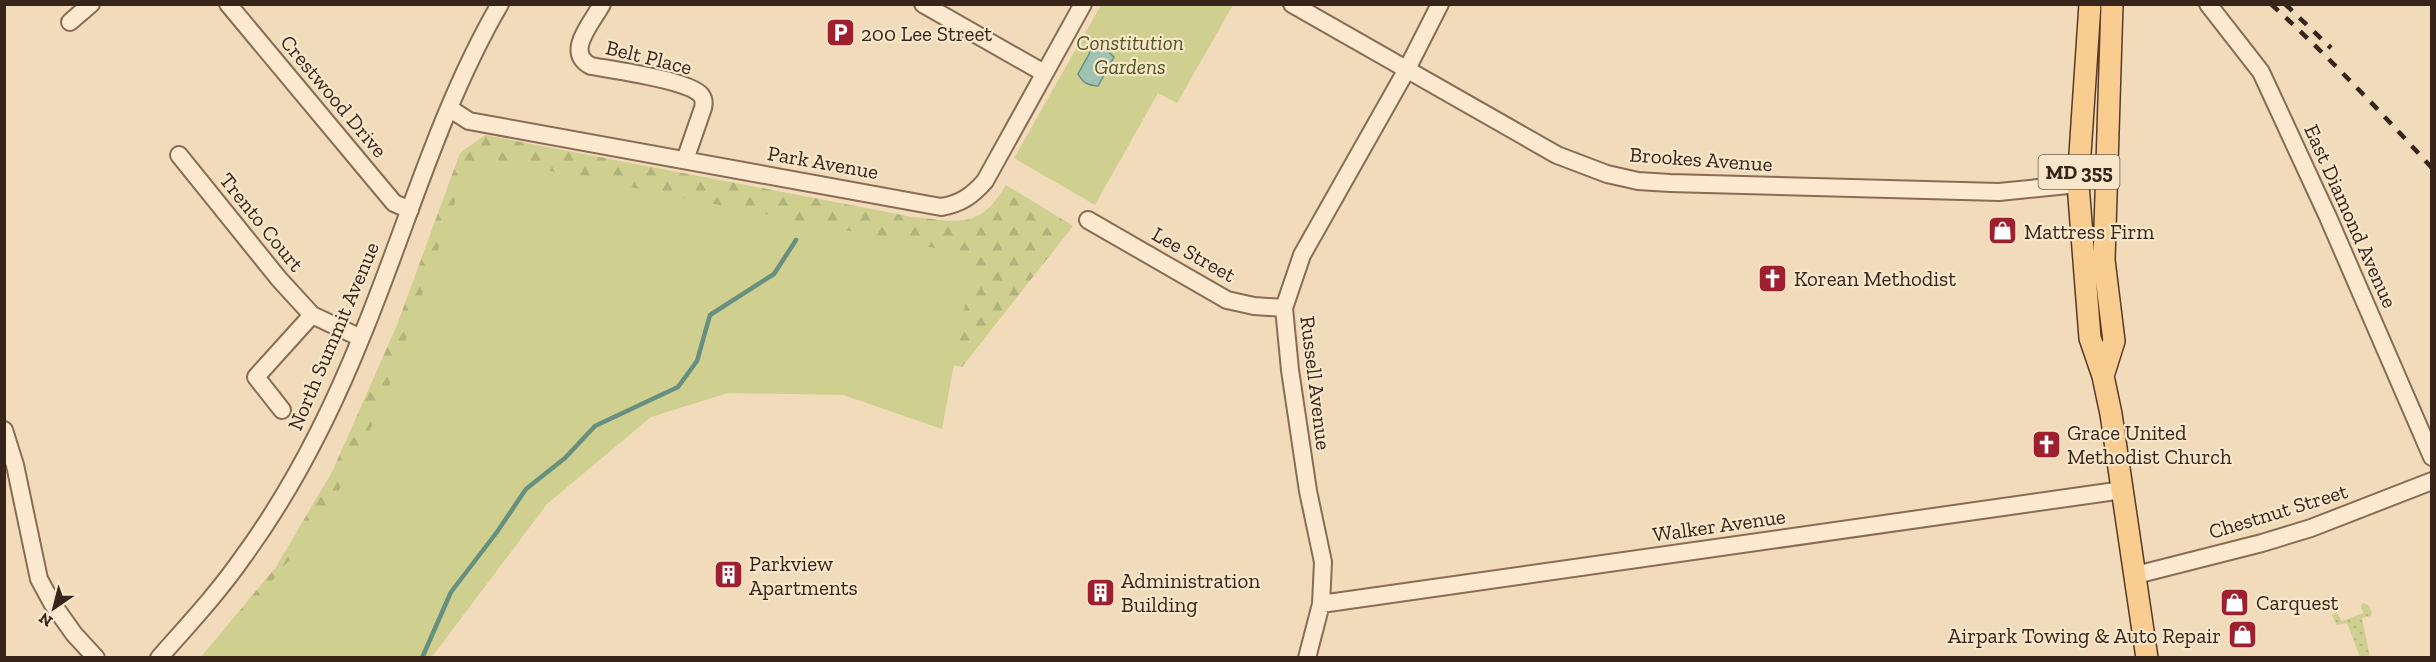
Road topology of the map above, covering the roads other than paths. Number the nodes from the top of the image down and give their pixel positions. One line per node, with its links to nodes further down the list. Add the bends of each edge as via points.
1 (91, 4): 12 (street)
2 (228, 4): 19 (street, Crestwood Drive, via 394,203)
3 (500, 4): 15 (street, North Summit Avenue)
4 (602, 4): 17 (street, Belt Place, via 579,46 583,62 675,83 701,94 703,108)
5 (923, 4): 14 (street)
6 (1083, 4): 14 (street, Park Avenue)
7 (1292, 4): 13 (street, Brookes Avenue)
8 (1440, 4): 13 (street, Russell Avenue)
9 (2090, 4): 18 (main road, MD 355)
10 (2112, 4): 24 (main road, MD 355, via 2104,260 2114,341)
11 (2208, 4): 27 (street, East Diamond Avenue, via 2261,72)
12 (70, 22)
13 (1406, 71): 18 (street, Brookes Avenue, via 1557,155 1638,181 1992,192); 21 (street, Russell Avenue, via 1302,255)
14 (1044, 73): 17 (street, Park Avenue, via 985,181 974,194 953,205 940,207)
15 (449, 108): 17 (street, Park Avenue, via 469,121); 19 (street, North Summit Avenue)
16 (179, 155): 22 (street, Trento Court)
17 (685, 160)
18 (2078, 184): 24 (main road, MD 355, via 2090,339)
19 (410, 210): 23 (street, North Summit Avenue)
20 (1088, 220): 21 (street, Lee Street, via 1227,300)
21 (1284, 308): 31 (street, Russell Avenue, via 1308,490 1323,562)
22 (312, 315): 23 (street, Trento Court); 25 (street, via 256,377)
23 (362, 338): 33 (street, North Summit Avenue, via 325,420 270,519 221,586)
24 (2103, 376): 29 (main road, MD 355)
25 (282, 410)
26 (4, 430): 32 (street, via 39,579 68,627)
27 (2432, 457)
28 (2432, 481): 30 (street, Chestnut Street, via 2311,528)
29 (2123, 490): 30 (main road, MD 355); 31 (street, Walker Avenue)
30 (2136, 575): 35 (main road, MD 355)
31 (1321, 604): 34 (street, Russell Avenue)
32 (96, 657)
33 (159, 657)
34 (1307, 657)
35 (2147, 657)

